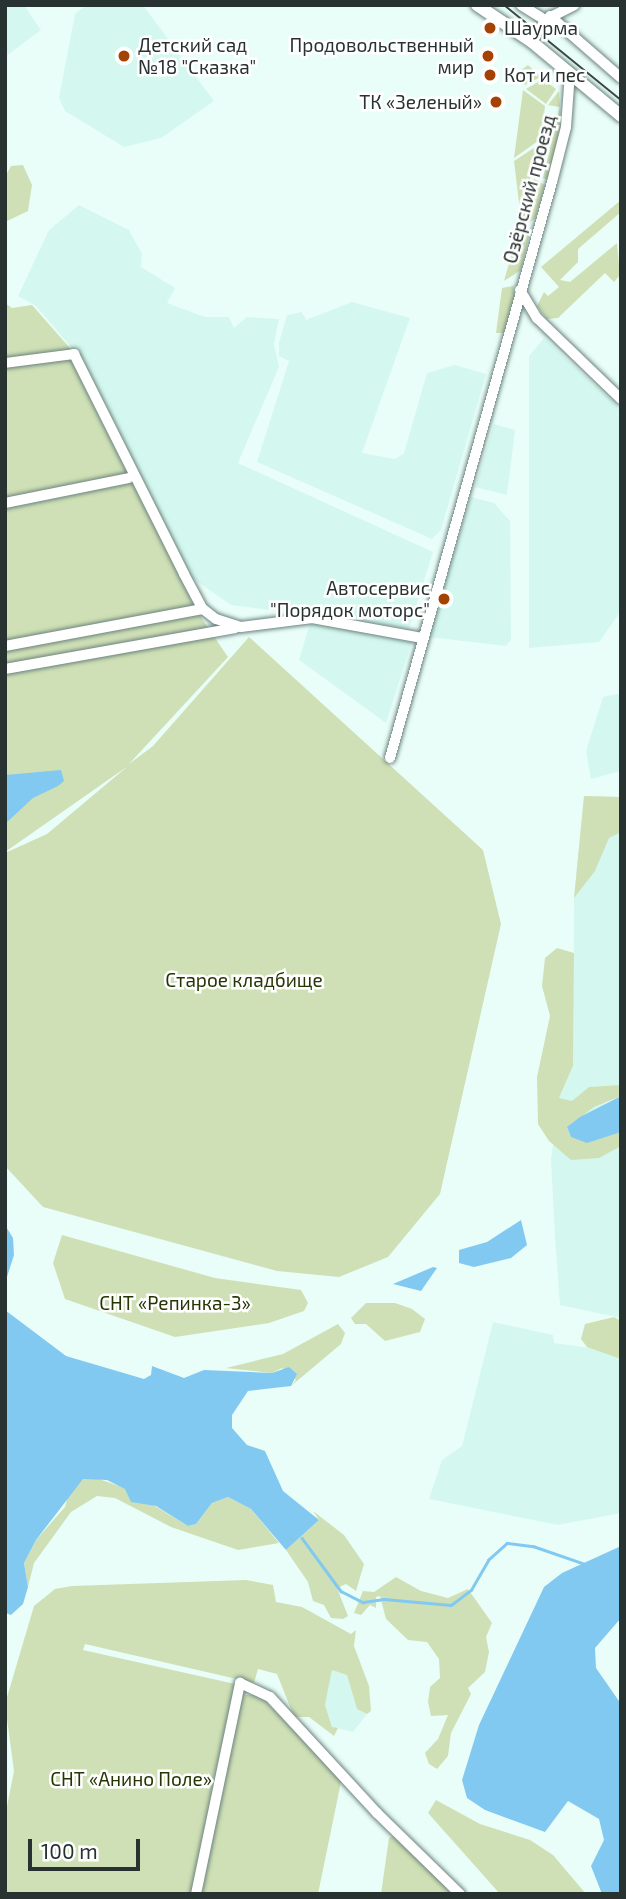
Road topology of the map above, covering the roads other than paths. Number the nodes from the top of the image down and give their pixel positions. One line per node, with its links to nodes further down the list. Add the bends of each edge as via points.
1 (477, 5): 5 (main road)
2 (521, 5): 4 (street)
3 (574, 5): 4 (street)
4 (547, 18): 5 (street); 7 (street)
5 (532, 42): 6 (main road)
6 (570, 73): 8 (main road); 9 (street, Озёрский проезд, via 566,127)
7 (621, 78)
8 (621, 116)
9 (520, 290): 11 (street, Озёрский проезд, via 537,318); 16 (street)
10 (5, 363): 14 (street, via 74,355)
11 (621, 399)
12 (129, 478): 13 (street)
13 (5, 503)
14 (203, 609): 15 (street); 17 (street)
15 (241, 627): 16 (street, via 312,618); 18 (street, via 180,634)
16 (422, 638): 19 (street)
17 (5, 646)
18 (5, 669)
19 (390, 758)
20 (196, 1894): 21 (street, via 240,1683 270,1697 377,1813)
21 (460, 1894)

